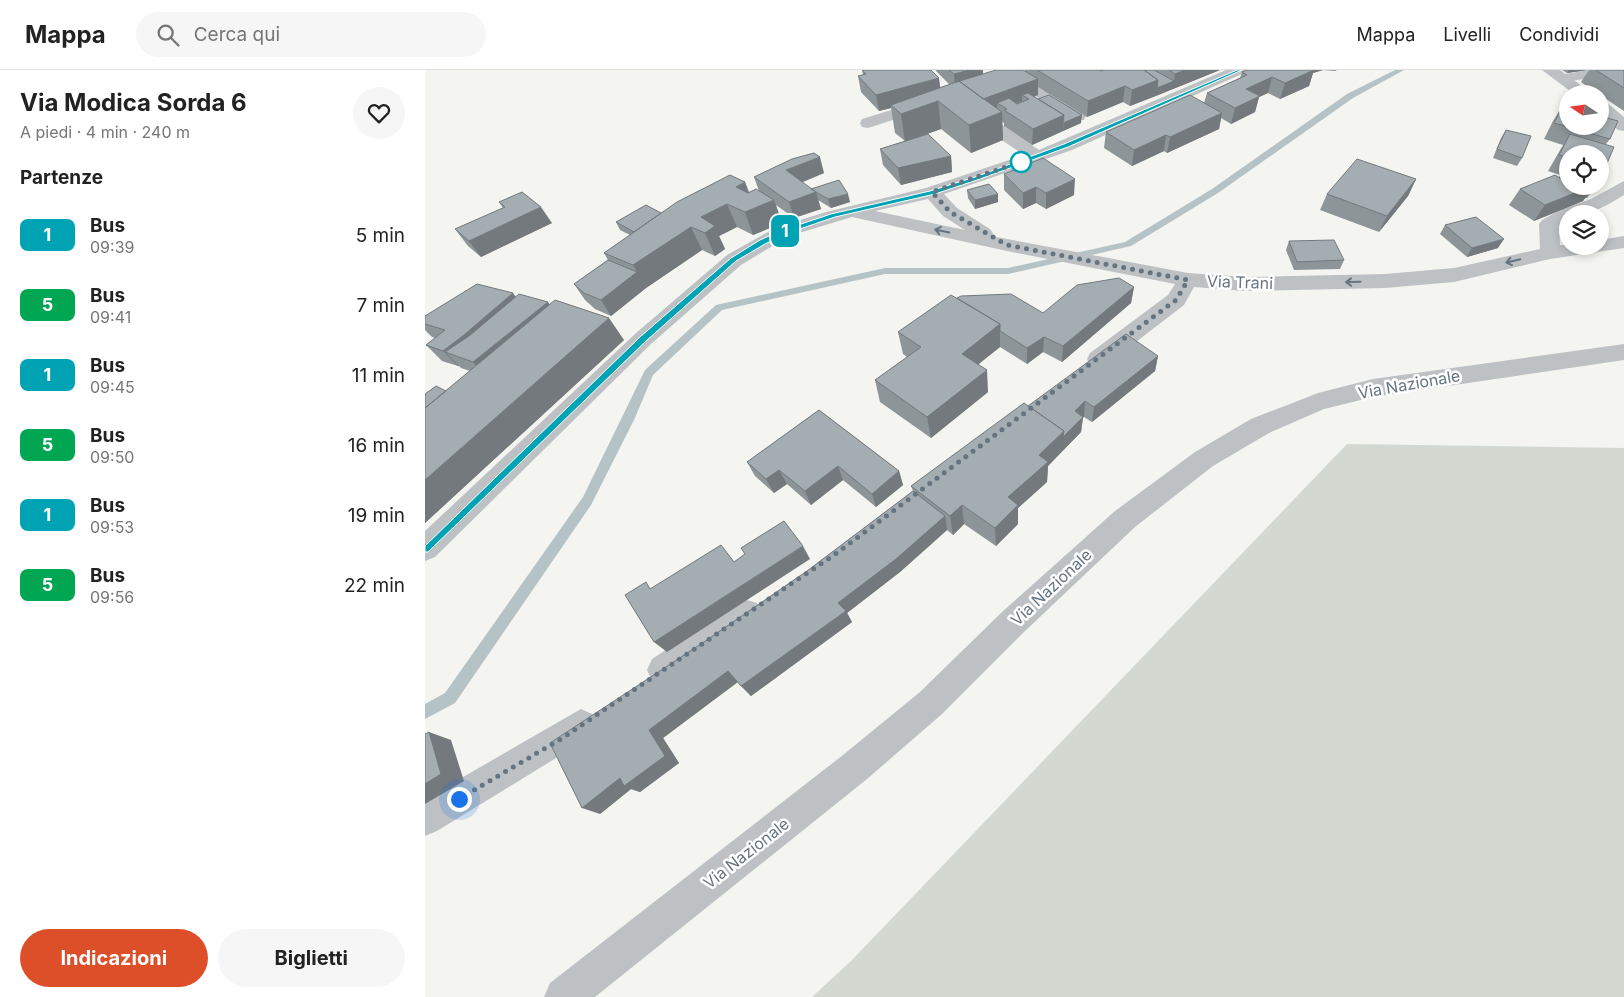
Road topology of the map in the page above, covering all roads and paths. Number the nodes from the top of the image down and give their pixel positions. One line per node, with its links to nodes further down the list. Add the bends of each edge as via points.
1 (1239, 70): 17 (street)
2 (1550, 70): 5 (street)
3 (1617, 70): 5 (lane)
4 (1029, 76): 6 (street); 8 (street)
5 (1564, 78): 7 (street)
6 (1006, 79)
7 (1573, 85)
8 (1047, 97): 10 (street); 17 (street)
9 (942, 99): 15 (street)
10 (1029, 103)
11 (963, 106): 14 (street)
12 (1002, 113): 14 (street)
13 (1609, 113): 16 (street)
14 (983, 120): 18 (street)
15 (868, 123)
16 (1624, 126)
17 (1101, 130): 18 (street)
18 (1037, 156): 20 (street)
19 (1624, 187): 21 (street)
20 (932, 192): 22 (street); 26 (street, via 950,212)
21 (1593, 205)
22 (854, 212): 26 (street, one-way to 22); 31 (street, via 809,223 763,242 734,260)
23 (1559, 219): 28 (street, via 1549,224)
24 (1624, 242): 25 (street)
25 (1609, 244)
26 (1007, 245): 29 (street)
27 (1559, 252): 28 (street, Via Trani)
28 (1550, 253): 29 (street, Via Trani, one-way to 29, via 1454,275 1385,281 1245,284)
29 (1188, 280): 33 (street, Via Trani, via 1176,300)
30 (617, 330): 31 (street)
31 (643, 339): 34 (street)
32 (1624, 352): 39 (street, Via Nazionale, via 1373,388 1319,402 1260,426 1204,459 1125,519 931,703 855,767)
33 (1080, 371)
34 (425, 549)
35 (767, 599): 36 (street)
36 (643, 683)
37 (602, 711): 38 (street, via 561,739)
38 (425, 819)
39 (564, 997)

